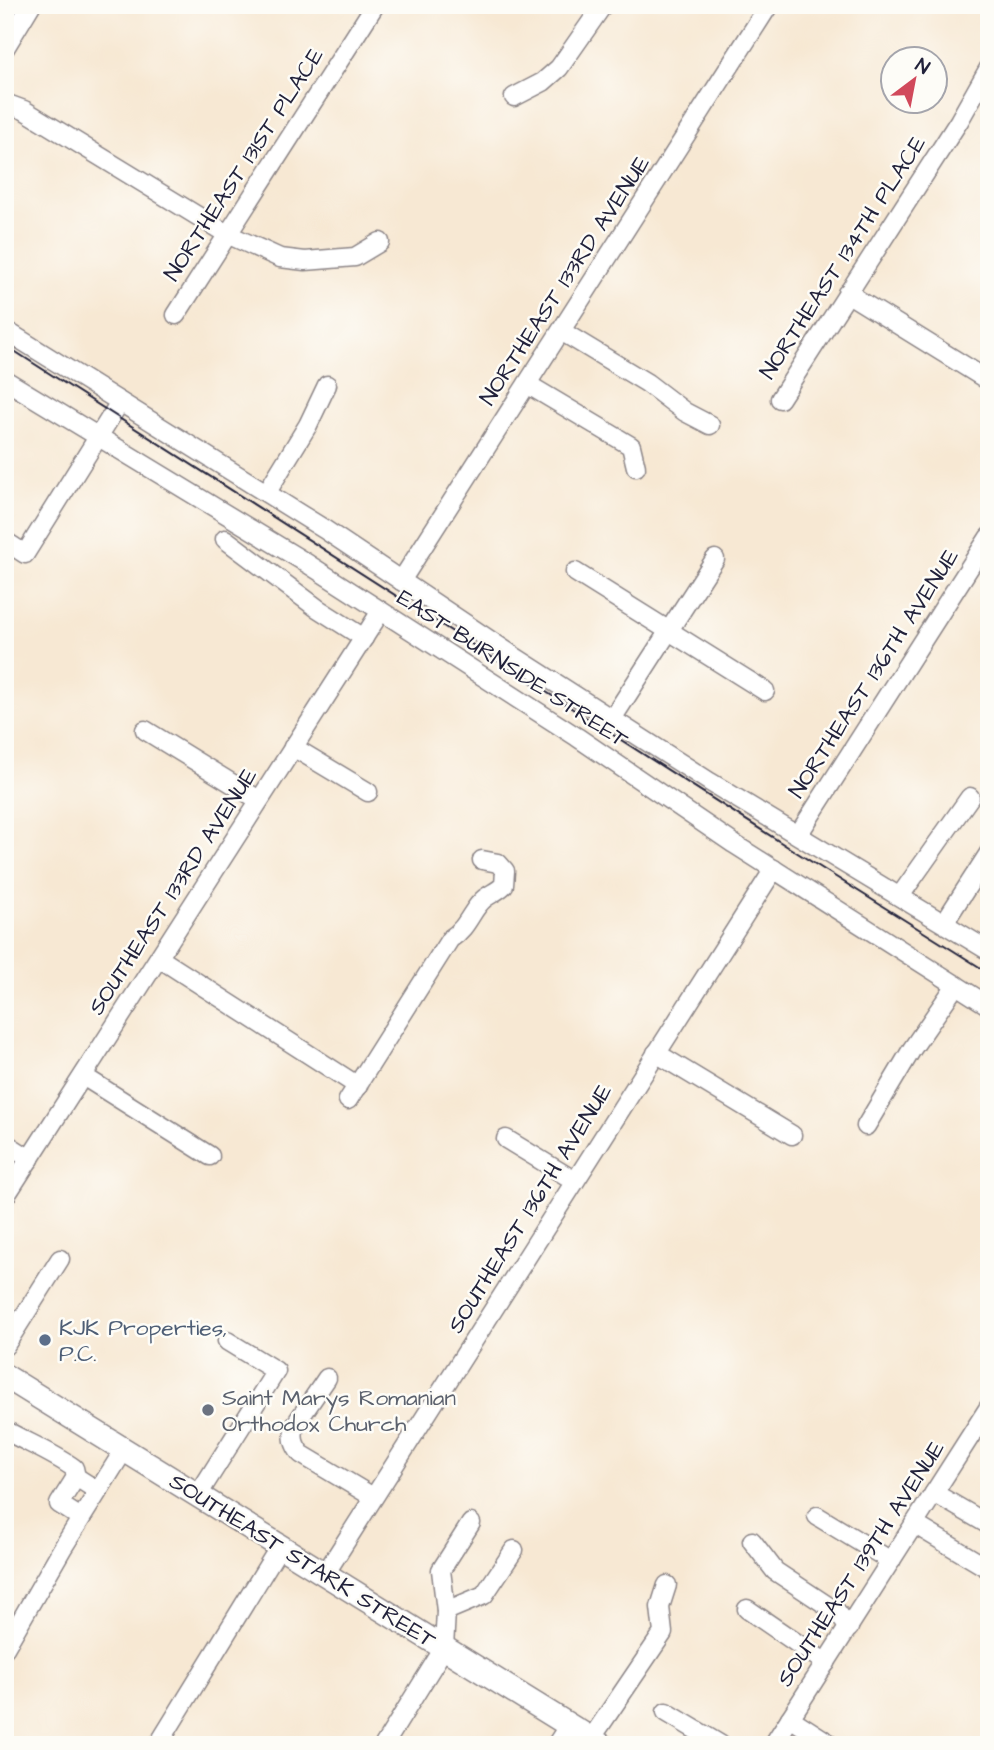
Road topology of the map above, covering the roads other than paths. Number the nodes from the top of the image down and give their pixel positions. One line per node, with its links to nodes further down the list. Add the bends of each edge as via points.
1 (31, 5): 5 (street)
2 (374, 5): 9 (street, NORTHEAST 131ST PLACE)
3 (603, 5): 7 (street, via 559,68)
4 (769, 5): 14 (street, NORTHEAST 133RD AVENUE)
5 (5, 48)
6 (989, 68): 11 (street, NORTHEAST 134TH PLACE)
7 (514, 97)
8 (5, 103): 9 (street, via 24,110)
9 (227, 234): 10 (street, via 280,258 305,261 355,257); 12 (street, NORTHEAST 131ST PLACE)
10 (380, 242)
11 (847, 293): 16 (street); 19 (street, NORTHEAST 134TH PLACE)
12 (176, 315)
13 (5, 330): 20 (street, EAST BURNSIDE STREET)
14 (561, 331): 17 (street, NORTHEAST 133RD AVENUE); 21 (street)
15 (5, 380): 22 (street, EAST BURNSIDE STREET)
16 (989, 381)
17 (527, 384): 23 (street, via 631,446); 30 (street, NORTHEAST 133RD AVENUE)
18 (327, 385): 24 (street, via 309,425)
19 (780, 399)
20 (120, 402): 22 (street); 24 (street, EAST BURNSIDE STREET)
21 (710, 425)
22 (98, 438): 27 (street, via 25,554); 31 (street, EAST BURNSIDE STREET)
23 (636, 467)
24 (267, 492): 30 (street, EAST BURNSIDE STREET)
25 (989, 537): 41 (street, NORTHEAST 136TH AVENUE)
26 (225, 539): 33 (street)
27 (5, 541)
28 (715, 559): 32 (street)
29 (575, 572): 32 (street)
30 (401, 580): 35 (street, EAST BURNSIDE STREET)
31 (381, 611): 33 (street, SOUTHEAST 133RD AVENUE); 44 (street, EAST BURNSIDE STREET)
32 (669, 631): 34 (street); 35 (street)
33 (363, 638): 37 (street, SOUTHEAST 133RD AVENUE)
34 (765, 691)
35 (612, 719): 41 (street, EAST BURNSIDE STREET)
36 (145, 730): 40 (street)
37 (293, 747): 38 (street); 40 (street, SOUTHEAST 133RD AVENUE)
38 (368, 792)
39 (970, 797): 45 (street)
40 (259, 800): 48 (street, SOUTHEAST 133RD AVENUE)
41 (798, 835): 45 (street, EAST BURNSIDE STREET)
42 (989, 853): 46 (street)
43 (482, 860): 48 (street, via 498,863 505,871 504,884 484,899 462,931 450,939 353,1093)
44 (774, 869): 49 (street, EAST BURNSIDE STREET); 51 (street, SOUTHEAST 136TH AVENUE)
45 (900, 896): 46 (street, EAST BURNSIDE STREET)
46 (944, 923): 47 (street, EAST BURNSIDE STREET)
47 (989, 951)
48 (159, 958): 52 (street, SOUTHEAST 133RD AVENUE)
49 (956, 985): 50 (street, EAST BURNSIDE STREET); 53 (street)
50 (989, 1006)
51 (656, 1053): 54 (street); 59 (street, SOUTHEAST 136TH AVENUE)
52 (83, 1076): 57 (street); 58 (street, SOUTHEAST 133RD AVENUE)
53 (866, 1126)
54 (792, 1135)
55 (506, 1139): 59 (street)
56 (5, 1143): 58 (street)
57 (210, 1156)
58 (30, 1159): 60 (street, SOUTHEAST 133RD AVENUE)
59 (575, 1181): 73 (street, SOUTHEAST 136TH AVENUE)
60 (5, 1197)
61 (60, 1259): 63 (street)
62 (227, 1341): 72 (street, via 276,1371)
63 (5, 1346)
64 (327, 1378): 73 (street, via 295,1425 295,1447)
65 (7, 1382): 68 (main road, SOUTHEAST STARK STREET)
66 (989, 1407): 71 (street, SOUTHEAST 139TH AVENUE)
67 (5, 1430): 69 (street, via 59,1457 74,1468)
68 (124, 1450): 70 (street); 72 (main road, SOUTHEAST STARK STREET)
69 (76, 1477): 70 (street); 75 (street, via 59,1504)
70 (98, 1492): 75 (street)
71 (934, 1493): 77 (street, SOUTHEAST 139TH AVENUE); 78 (street)
72 (198, 1496): 80 (main road, SOUTHEAST STARK STREET)
73 (373, 1497): 84 (street, SOUTHEAST 136TH AVENUE)
74 (817, 1516): 82 (street)
75 (81, 1518): 89 (street)
76 (471, 1523): 87 (street, via 441,1570)
77 (914, 1524): 82 (street, SOUTHEAST 139TH AVENUE); 83 (street)
78 (989, 1525)
79 (752, 1541): 88 (street, via 775,1571 837,1612)
80 (280, 1546): 84 (main road, SOUTHEAST STARK STREET); 97 (street)
81 (514, 1550): 87 (street, via 484,1595)
82 (891, 1561): 88 (street, SOUTHEAST 139TH AVENUE)
83 (989, 1569)
84 (325, 1574): 90 (main road, SOUTHEAST STARK STREET)
85 (667, 1585): 95 (street, via 660,1607 663,1633)
86 (747, 1609): 91 (street)
87 (446, 1611): 90 (street)
88 (849, 1628): 91 (street, SOUTHEAST 139TH AVENUE)
89 (5, 1648)
90 (444, 1648): 94 (main road, SOUTHEAST STARK STREET); 98 (street)
91 (826, 1663): 93 (street, SOUTHEAST 139TH AVENUE)
92 (666, 1712): 100 (street)
93 (790, 1718): 96 (street); 101 (street, SOUTHEAST 139TH AVENUE)
94 (569, 1725): 95 (main road, SOUTHEAST STARK STREET); 99 (street)
95 (596, 1742)
96 (821, 1742)
97 (158, 1745)
98 (384, 1745)
99 (556, 1745)
100 (721, 1745)
101 (773, 1745)

